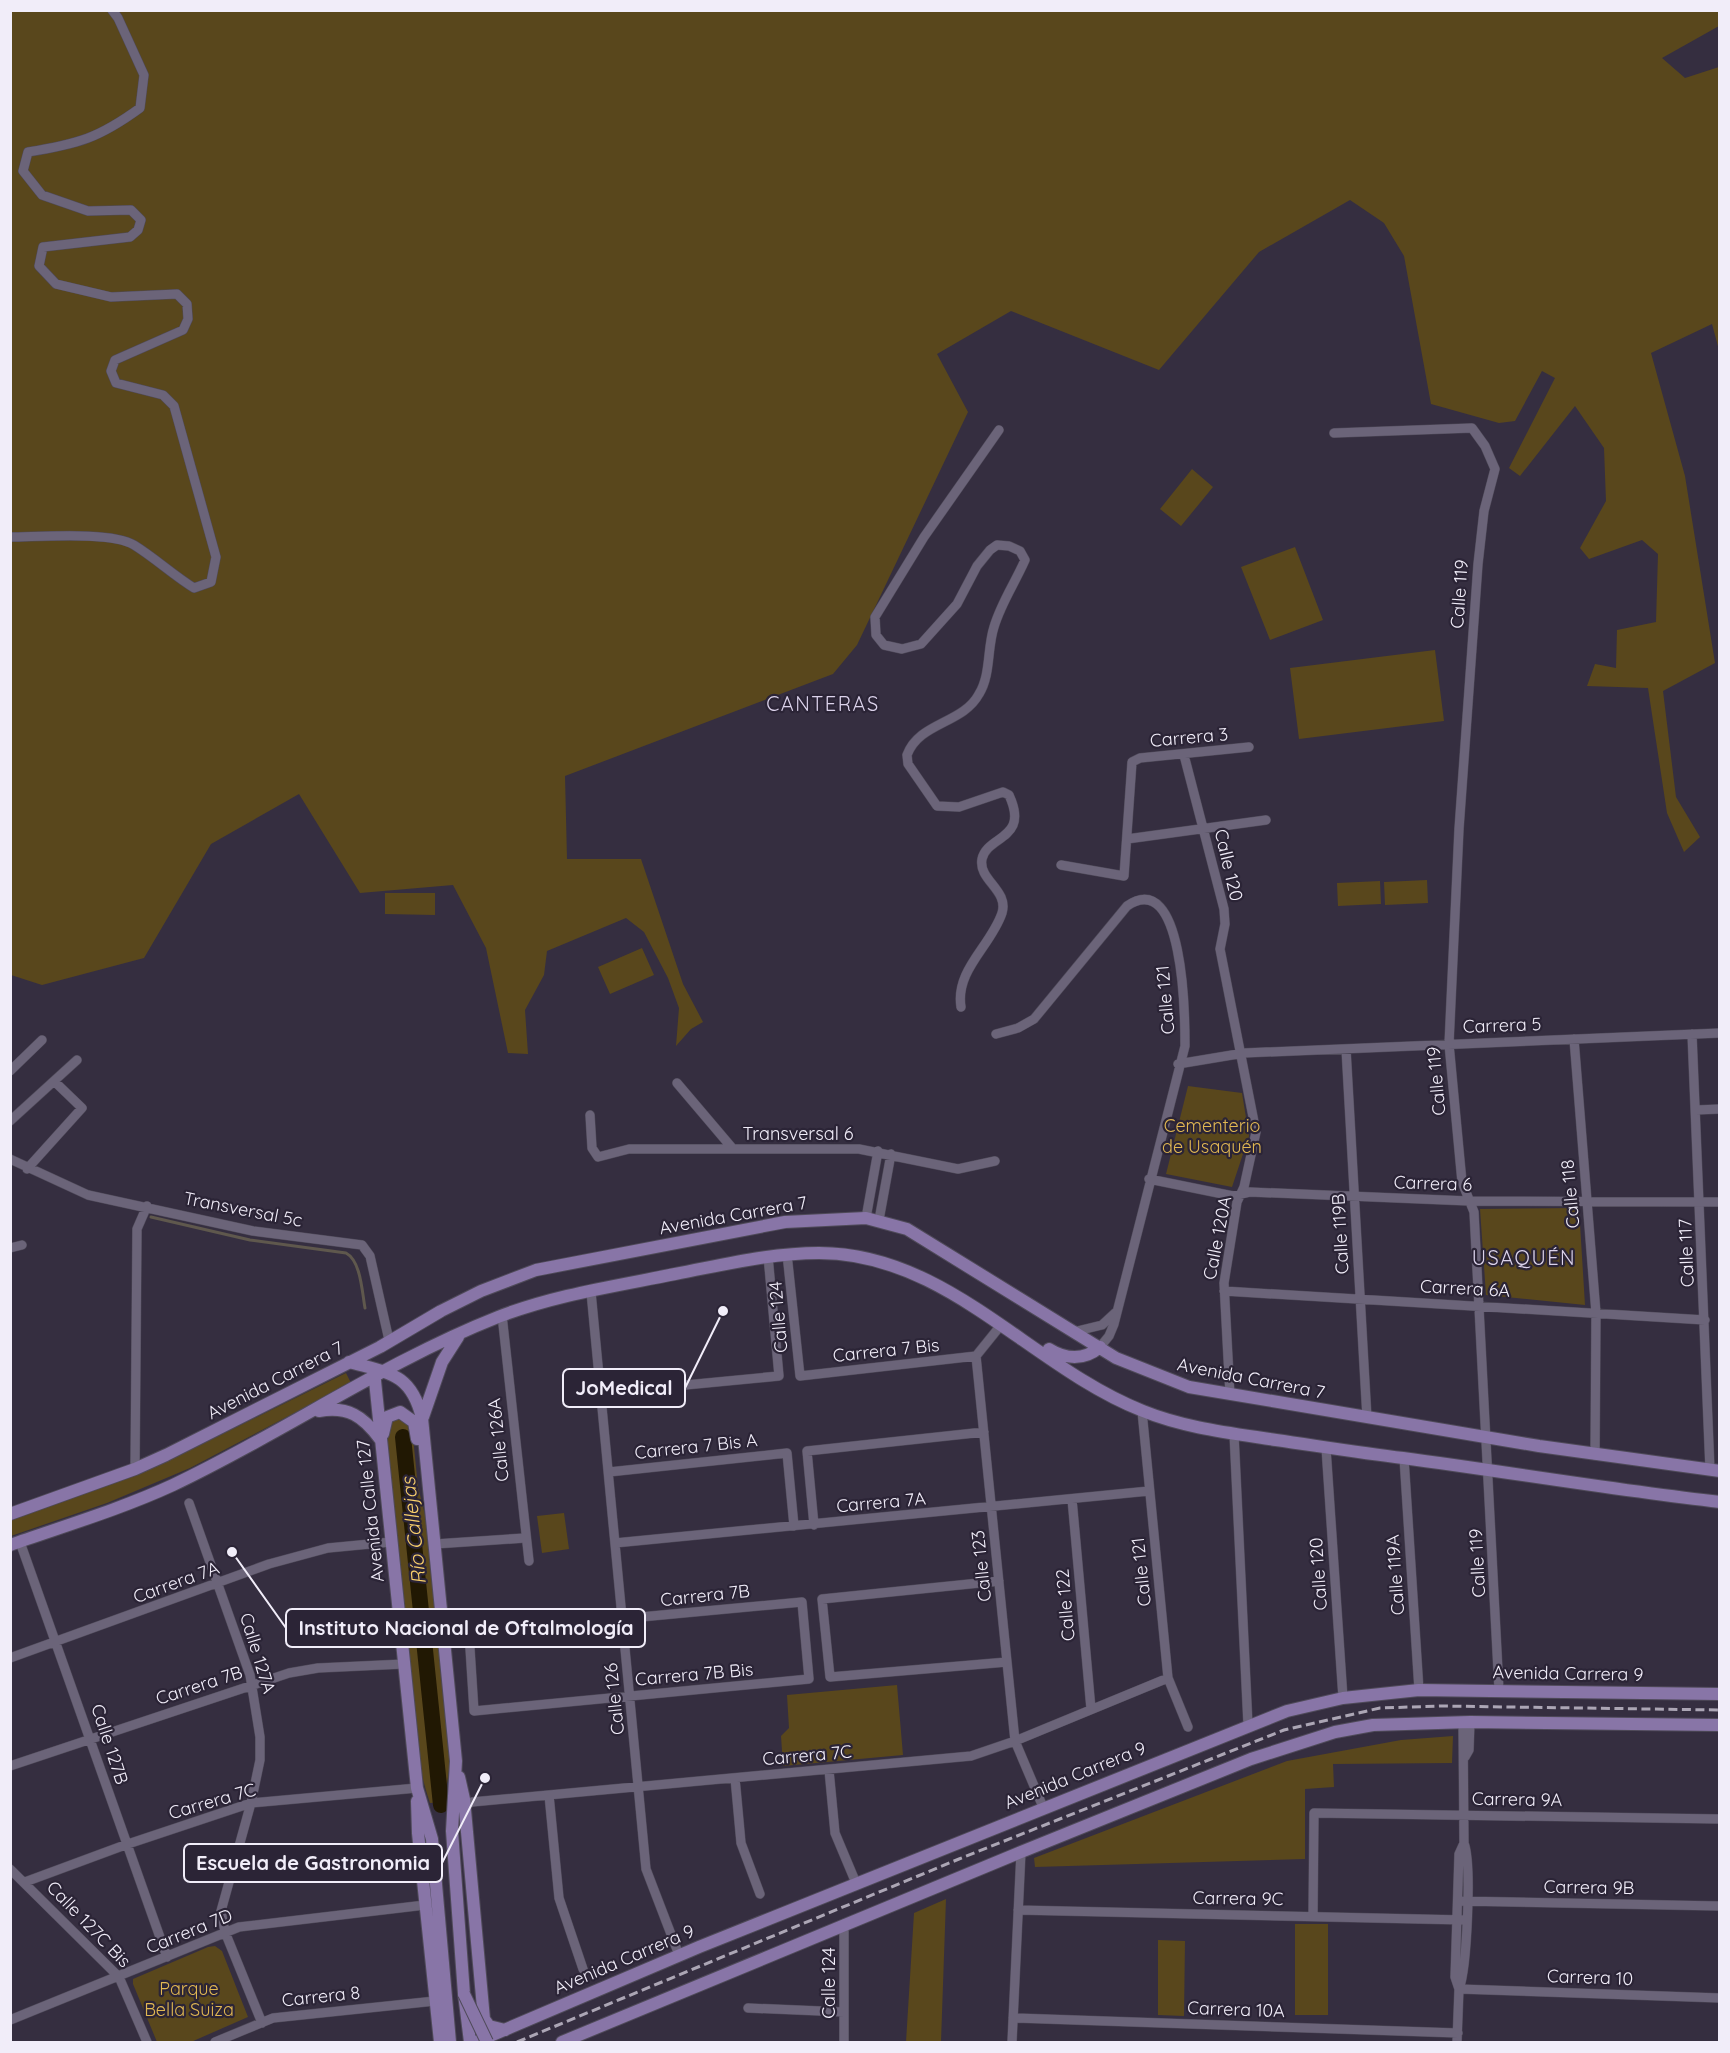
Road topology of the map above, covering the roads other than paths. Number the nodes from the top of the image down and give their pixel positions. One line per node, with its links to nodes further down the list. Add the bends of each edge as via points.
1 (112, 10): 4 (street, via 144,75 140,108 109,131 70,146 28,152 23,171 42,195 88,211 131,210 141,220 130,237 43,247 39,266 56,284 111,297 177,294 188,304 183,330 115,360 111,371 116,383 164,395 174,406 216,558 211,582 194,588 132,544 88,536)
2 (999, 430): 11 (street, via 924,537 875,618 876,635 884,645 902,650 921,644 957,604 990,550 998,545 1009,546 1020,551 1025,560 993,628 979,696 958,714 921,735 907,755 908,764 938,806 959,807 1003,792 1015,808 1005,837 984,854 983,869 1004,905 961,983)
3 (1334, 433): 17 (street, Calle 119, via 1472,428 1495,469 1484,511 1477,571)
4 (10, 537)
5 (1249, 747): 6 (street, Carrera 3)
6 (1184, 755): 8 (street, Calle 120); 9 (street, Carrera 3, via 1132,762)
7 (1266, 820): 8 (street)
8 (1204, 829): 9 (street); 19 (street, Calle 120, via 1224,909 1220,949)
9 (1127, 839): 10 (street, via 1124,876)
10 (1061, 865)
11 (961, 1007)
12 (1719, 1033): 14 (street, Carrera 5)
13 (996, 1034): 21 (street, Calle 121, via 1034,1019 1127,906 1143,898 1151,899 1167,915 1179,961 1185,1046)
14 (1692, 1034): 15 (street, Carrera 5); 26 (street, Calle 117)
15 (1574, 1038): 17 (street, Carrera 5); 39 (street, Calle 118)
16 (42, 1040): 22 (street)
17 (1449, 1044): 18 (street, Carrera 5); 38 (street, Calle 119, via 1462,1182)
18 (1346, 1049): 19 (street, Carrera 5); 37 (street, Calle 119B)
19 (1239, 1054): 21 (street, Carrera 5); 36 (street, Calle 120A, via 1256,1132)
20 (77, 1060): 23 (street)
21 (1178, 1064): 35 (street, Calle 121)
22 (10, 1071)
23 (55, 1082): 28 (street); 34 (street, via 82,1108)
24 (677, 1083): 29 (street)
25 (1719, 1109): 26 (street)
26 (1696, 1110): 41 (street, Calle 117)
27 (590, 1114): 29 (street, Transversal 6, via 592,1148 598,1157 629,1149)
28 (10, 1121)
29 (733, 1149): 30 (street, Transversal 6)
30 (878, 1151): 31 (street, Transversal 6); 43 (street)
31 (891, 1154): 33 (street, Transversal 6, via 958,1169); 43 (street)
32 (12, 1161): 34 (street, Transversal 5c)
33 (995, 1161)
34 (27, 1169): 42 (street, Transversal 5c, via 88,1195)
35 (1149, 1179): 36 (street, Carrera 6, via 1233,1196); 53 (street, Calle 121)
36 (1241, 1194): 37 (street, Carrera 6); 48 (street, Calle 120A)
37 (1354, 1197): 38 (street, Carrera 6); 50 (street, Calle 119B)
38 (1469, 1201): 39 (street, Carrera 6); 51 (street, Calle 119, via 1474,1212)
39 (1587, 1202): 41 (street, Carrera 6); 54 (street, Calle 118)
40 (1719, 1202): 41 (street, Carrera 6)
41 (1700, 1203): 56 (street, Calle 117)
42 (147, 1206): 60 (street, Transversal 5c, via 253,1231 350,1241 367,1249); 79 (street, via 137,1229)
43 (872, 1219): 58 (main road, Avenida Carrera 7, via 907,1229 935,1244); 60 (main road, Avenida Carrera 7, via 776,1223 536,1270 481,1291)
44 (22, 1245): 45 (street)
45 (10, 1248)
46 (787, 1254): 47 (main road); 52 (main road, via 845,1254 886,1262 917,1274); 65 (street, Calle 124)
47 (768, 1256): 49 (main road); 66 (street, Calle 124, via 779,1376)
48 (1224, 1291): 50 (street, Carrera 6A); 67 (street, Calle 120A)
49 (591, 1292): 55 (main road); 66 (street, Calle 126)
50 (1360, 1299): 51 (street, Carrera 6A); 71 (street, Calle 119B)
51 (1479, 1306): 54 (street, Carrera 6A); 74 (street, Calle 119)
52 (976, 1310): 57 (main road); 61 (main road, via 1060,1356 1078,1357)
53 (1116, 1311): 58 (street, via 1102,1325); 61 (street, Calle 121, via 1109,1336)
54 (1596, 1313): 56 (street, Carrera 6A); 77 (street, Calle 118)
55 (502, 1316): 59 (main road); 93 (street, Calle 126A)
56 (1705, 1320): 82 (street, Calle 117)
57 (1001, 1325): 62 (street); 68 (main road, via 1068,1371)
58 (1073, 1332): 61 (main road, Avenida Carrera 7)
59 (460, 1334): 64 (main road); 70 (main road, via 442,1362)
60 (385, 1343): 63 (main road, Avenida Carrera 7); 64 (main road, Avenida Calle 127)
61 (1100, 1347): 67 (main road, Avenida Carrera 7, via 1168,1381)
62 (976, 1356): 65 (street, Carrera 7 Bis); 72 (street, Calle 123)
63 (349, 1362): 64 (main road); 79 (main road, Avenida Carrera 7)
64 (378, 1373): 69 (main road); 70 (main road, via 404,1380 412,1389); 75 (main road, Avenida Calle 127)
65 (800, 1376)
66 (602, 1393): 83 (street, Calle 126)
67 (1230, 1395): 71 (main road, Avenida Carrera 7)
68 (1142, 1411): 73 (main road); 84 (street, Calle 121)
69 (309, 1412): 75 (main road, via 331,1409 354,1413 368,1422); 95 (main road, via 172,1485)
70 (422, 1418): 90 (main road)
71 (1367, 1418): 74 (main road, Avenida Carrera 7)
72 (984, 1432): 88 (street, Calle 123); 91 (street, via 807,1451)
73 (1234, 1434): 76 (main road); 117 (street)
74 (1487, 1436): 77 (main road, Avenida Carrera 7); 81 (street, Calle 119)
75 (381, 1440): 80 (main road, Avenida Calle 127)
76 (1326, 1448): 78 (main road); 113 (street, Calle 120)
77 (1595, 1455): 82 (main road, Avenida Carrera 7)
78 (1404, 1458): 81 (main road); 109 (street, Calle 119A)
79 (135, 1470): 89 (main road, Avenida Carrera 7)
80 (384, 1470): 90 (main road, via 385,1422 391,1414 400,1412 414,1422 422,1487); 94 (main road, Avenida Calle 127)
81 (1489, 1470): 86 (main road); 110 (street, Calle 119)
82 (1715, 1471)
83 (609, 1472): 92 (street, Carrera 7 Bis A, via 787,1453); 97 (street, Calle 126)
84 (1149, 1491): 85 (street, Carrera 7A); 106 (street, Calle 121)
85 (1072, 1499): 88 (street, Carrera 7A); 114 (street, Calle 122)
86 (1719, 1502)
87 (189, 1503): 100 (street, Calle 127A)
88 (992, 1508): 91 (street, Carrera 7A); 99 (street, Calle 123)
89 (10, 1514)
90 (432, 1522): 96 (main road)
91 (814, 1525): 92 (street, Carrera 7A)
92 (794, 1526): 97 (street, Carrera 7A)
93 (525, 1538): 96 (street); 98 (street, Calle 126A)
94 (391, 1542): 100 (street, Carrera 7A, via 328,1548); 105 (main road, Avenida Calle 127)
95 (15, 1544): 102 (street, Calle 127B)
96 (435, 1544): 122 (main road)
97 (615, 1544): 101 (street, Calle 126)
98 (529, 1561)
99 (999, 1581): 104 (street, Calle 123); 104 (street, via 822,1599 830,1677)
100 (219, 1583): 102 (street, Carrera 7A); 108 (street, Calle 127A)
101 (622, 1620): 107 (street, Carrera 7B, via 802,1602); 112 (street, Calle 126); 115 (street, Carrera 7B, via 469,1633)
102 (57, 1643): 103 (street, Carrera 7A); 120 (street, Calle 127B)
103 (10, 1658)
104 (1007, 1662): 121 (street, Calle 123)
105 (404, 1664): 108 (street, Carrera 7B, via 311,1669); 127 (main road, Avenida Calle 127)
106 (1168, 1678): 114 (street, Carrera 7C); 119 (street, Calle 121)
107 (809, 1679): 112 (street, Carrera 7B Bis)
108 (253, 1684): 120 (street, Carrera 7B); 129 (street, Calle 127A, via 260,1760)
109 (1419, 1690): 110 (main road, Avenida Carrera 9); 113 (main road, Avenida Carrera 9)
110 (1499, 1690): 111 (main road, Avenida Carrera 9)
111 (1719, 1694)
112 (630, 1696): 115 (street, Carrera 7B Bis); 126 (street, Calle 126)
113 (1342, 1698): 117 (main road, Avenida Carrera 9)
114 (1091, 1709): 121 (street, Carrera 7C)
115 (474, 1711)
116 (1466, 1722): 118 (main road); 132 (street, via 1462,1750); 136 (main road, via 1373,1725 1308,1740 1251,1759)
117 (1248, 1725): 131 (main road, Avenida Carrera 9)
118 (1719, 1725)
119 (1188, 1727)
120 (91, 1737): 123 (street, Carrera 7B); 135 (street, Calle 127B)
121 (1015, 1742): 124 (street, Carrera 7C, via 971,1756); 131 (street, Calle 123)
122 (456, 1761): 130 (main road); 134 (main road)
123 (10, 1766)
124 (829, 1770): 125 (street, Carrera 7C); 139 (street, via 835,1833)
125 (735, 1778): 126 (street, Carrera 7C); 140 (street, via 741,1843)
126 (640, 1787): 128 (street, Carrera 7C); 149 (street, Calle 126, via 646,1869)
127 (417, 1788): 129 (street, Carrera 7C); 142 (main road); 167 (main road, Avenida Calle 127, via 432,1839)
128 (549, 1795): 130 (street, Carrera 7C); 151 (street, via 559,1898)
129 (251, 1803): 135 (street, Carrera 7C); 148 (street, Calle 127A, via 221,1911)
130 (464, 1805): 134 (street, via 457,1812); 162 (main road, via 484,2019 489,2026)
131 (1043, 1807): 139 (main road, Avenida Carrera 9)
132 (1464, 1815): 133 (street, Carrera 9A); 141 (street, via 1467,1853); 145 (street, Carrera 9A, via 1314,1813)
133 (1719, 1819)
134 (452, 1831): 154 (main road)
135 (125, 1845): 138 (street, Carrera 7C); 150 (street, Calle 127B)
136 (1021, 1852): 144 (street); 147 (main road)
137 (10, 1869): 138 (street, Calle 127C Bis)
138 (25, 1882): 152 (street, Calle 127C Bis)
139 (856, 1883): 149 (main road, Avenida Carrera 9)
140 (760, 1894)
141 (1462, 1901): 143 (street, Carrera 9B); 146 (street)
142 (426, 1905): 148 (street, Carrera 7D, via 277,1921); 156 (main road)
143 (1719, 1906)
144 (1018, 1911): 145 (street, Carrera 9C); 159 (street)
145 (1313, 1916): 146 (street, Carrera 9C)
146 (1461, 1920): 153 (street, via 1455,1977)
147 (844, 1924): 158 (street, Calle 124); 171 (main road)
148 (225, 1932): 150 (street, Carrera 7D); 161 (street, Calle 127A)
149 (679, 1955): 162 (main road, Avenida Carrera 9)
150 (167, 1957): 152 (street, Carrera 7D)
151 (583, 1969)
152 (119, 1977): 160 (street, Carrera 7D); 164 (street, Calle 127C Bis)
153 (1459, 1989): 155 (street, Carrera 10); 163 (street)
154 (464, 1994): 168 (main road); 170 (main road, bridge)
155 (1719, 1998)
156 (435, 2001): 161 (street, Carrera 8, via 273,2018); 166 (main road)
157 (748, 2008): 158 (street)
158 (844, 2012): 172 (street, Calle 124)
159 (1013, 2018): 163 (street, Carrera 10A); 173 (street)
160 (10, 2020)
161 (262, 2023): 165 (street, Carrera 8)
162 (505, 2030): 169 (main road, Avenida Carrera 9)
163 (1458, 2038)
164 (147, 2043)
165 (215, 2043)
166 (440, 2043)
167 (450, 2043)
168 (471, 2043)
169 (476, 2043)
170 (487, 2043)
171 (562, 2043)
172 (844, 2043)
173 (1011, 2043)

